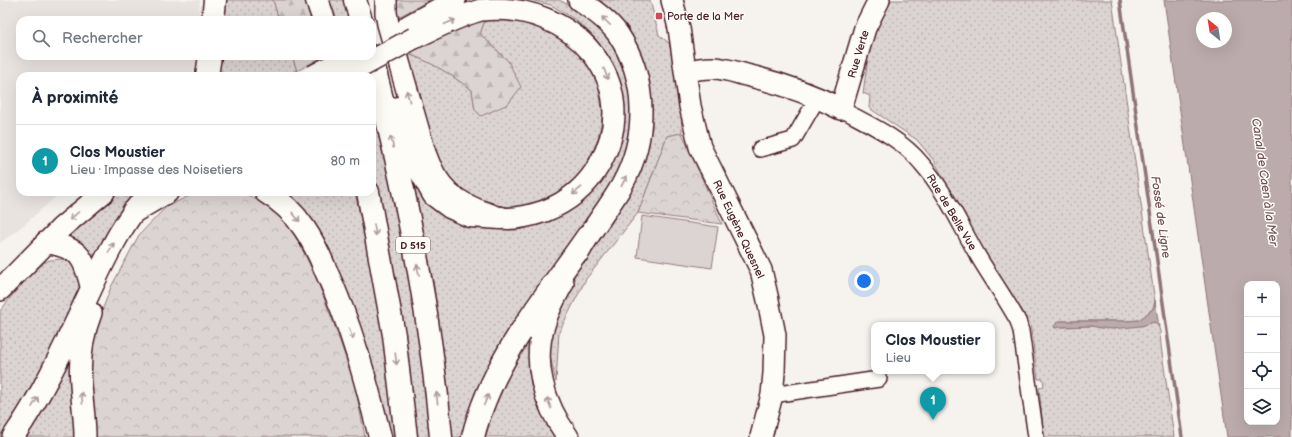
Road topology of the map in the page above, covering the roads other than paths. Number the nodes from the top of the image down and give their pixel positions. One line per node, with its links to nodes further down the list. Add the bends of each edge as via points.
1 (215, 0): 9 (highway)
2 (317, 0): 10 (highway)
3 (355, 0): 11 (highway)
4 (386, 0): 37 (main road, one-way to 4, via 474,209 455,198 444,189 431,168 388,24)
5 (455, 0): 12 (main road)
6 (579, 0): 38 (main road, one-way to 6, via 622,186 629,171 640,134 641,103 633,62 617,34 604,19)
7 (672, 0): 26 (main road, Rue Eugène Quesnel)
8 (879, 0): 29 (main road, Rue Verte, via 865,28)
9 (213, 16)
10 (323, 16)
11 (360, 16)
12 (411, 32): 13 (main road); 15 (main road, bridge); 37 (main road, one-way to 37, via 481,10 528,9 554,18 581,36 603,67 611,88 614,123 604,156 589,181 564,202 537,214)
13 (376, 44)
14 (376, 53): 37 (highway, via 388,78 413,153 434,195 450,207 470,216)
15 (376, 55)
16 (209, 60): 21 (highway)
17 (335, 60): 23 (highway)
18 (343, 60): 22 (main road, bridge)
19 (368, 60): 24 (main road, bridge)
20 (372, 60): 25 (highway, D 515, one-way to 20)
21 (208, 72)
22 (320, 72)
23 (339, 72)
24 (350, 72)
25 (376, 72)
26 (686, 72): 28 (main road, Rue de Belle Vue, via 714,68 728,70); 44 (main road, Rue Eugène Quesnel, via 690,106 700,147 761,270 775,335)
27 (376, 74): 49 (highway, D 515, one-way to 27, via 420,280 403,190)
28 (818, 98): 29 (main road, Rue de Belle Vue); 30 (street, via 793,140)
29 (841, 110): 53 (street, Rue de Belle Vue, via 883,132 909,151 921,163 942,193 1018,321)
30 (760, 149)
31 (99, 196): 39 (main road, one-way to 39)
32 (145, 196): 36 (main road)
33 (160, 196): 36 (highway)
34 (272, 196): 47 (highway, one-way to 47, via 304,227 337,294 356,346)
35 (369, 196): 48 (highway, one-way to 48, via 394,335)
36 (133, 212): 41 (main road, one-way to 36)
37 (501, 218)
38 (587, 237): 50 (highway, one-way to 38, via 495,378 516,340); 51 (main road, one-way to 38, via 547,398 538,352 550,307)
39 (42, 246): 40 (main road); 41 (main road, via 69,247); 42 (main road)
40 (0, 267)
41 (96, 277): 45 (main road, one-way to 41, via 61,353); 46 (main road, one-way to 41, via 80,358 99,293)
42 (0, 290)
43 (879, 379): 44 (street)
44 (772, 394): 52 (main road, Rue Eugène Quesnel)
45 (14, 436)
46 (85, 437)
47 (380, 437)
48 (406, 437)
49 (441, 437)
50 (473, 437)
51 (568, 437)
52 (761, 437)
53 (1036, 437)

